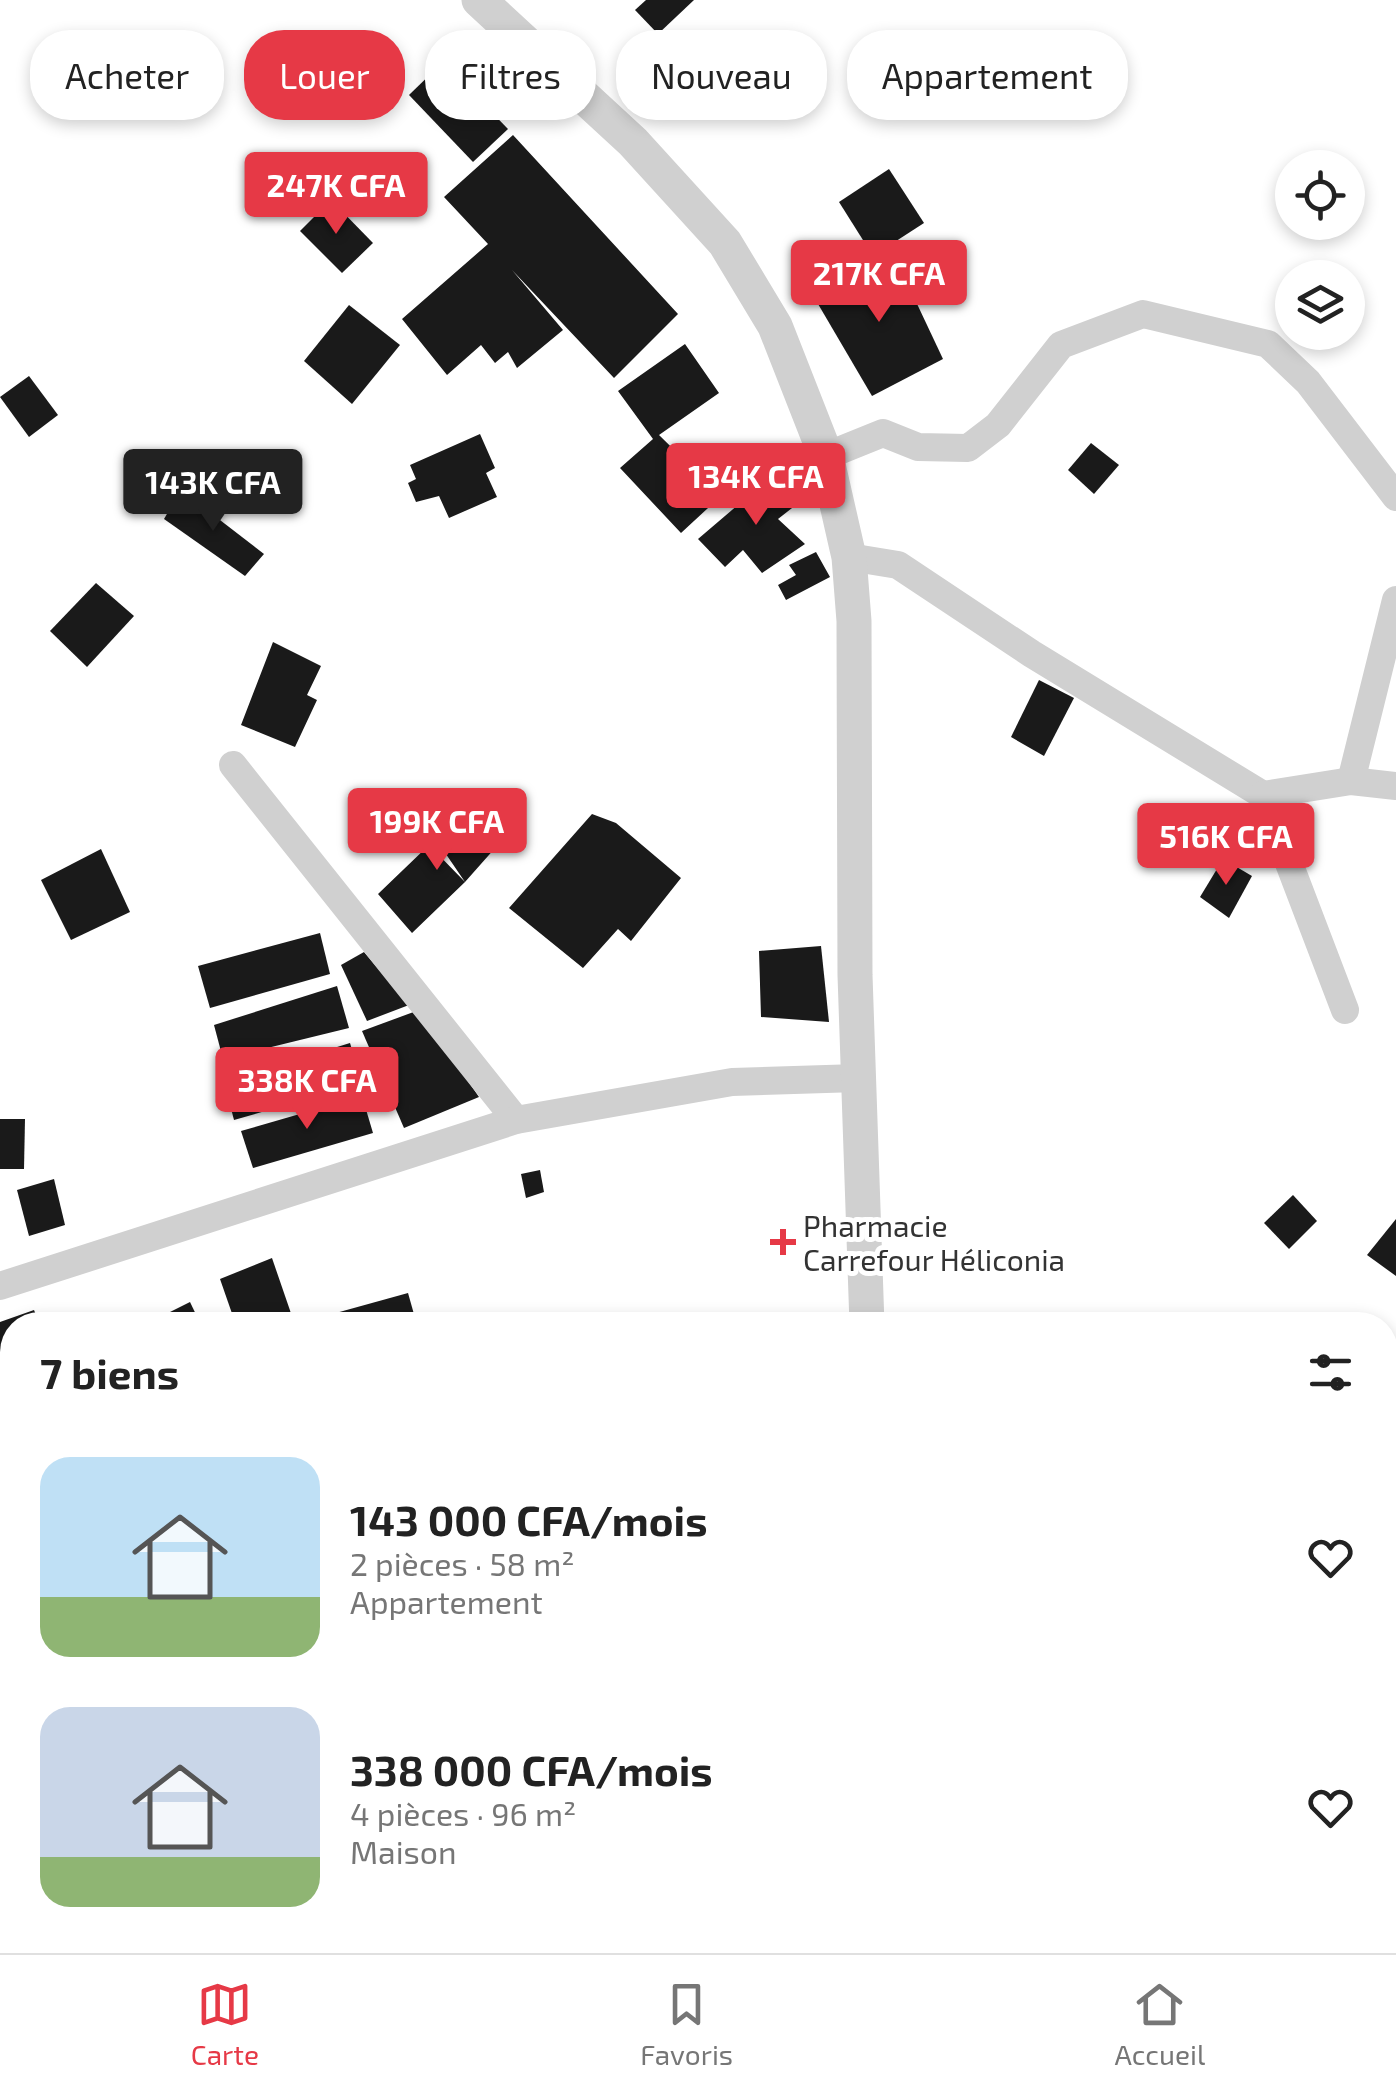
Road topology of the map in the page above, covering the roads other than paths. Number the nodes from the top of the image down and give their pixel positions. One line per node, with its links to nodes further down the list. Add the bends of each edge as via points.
1 (478, 0): 2 (street, via 632,142 724,243 775,326)
2 (826, 456): 3 (street, via 883,433 918,447 968,448 998,426 1061,345 1144,314 1268,344 1308,382); 4 (street)
3 (1396, 497)
4 (849, 557): 9 (street, via 898,565); 11 (street)
5 (1396, 600): 7 (street)
6 (233, 766): 12 (street)
7 (1351, 781): 8 (street); 9 (street)
8 (1396, 786)
9 (1263, 795): 10 (street)
10 (1345, 1010)
11 (858, 1078): 12 (street, via 732,1082); 14 (street)
12 (516, 1120): 13 (street)
13 (0, 1286)
14 (867, 1312)

